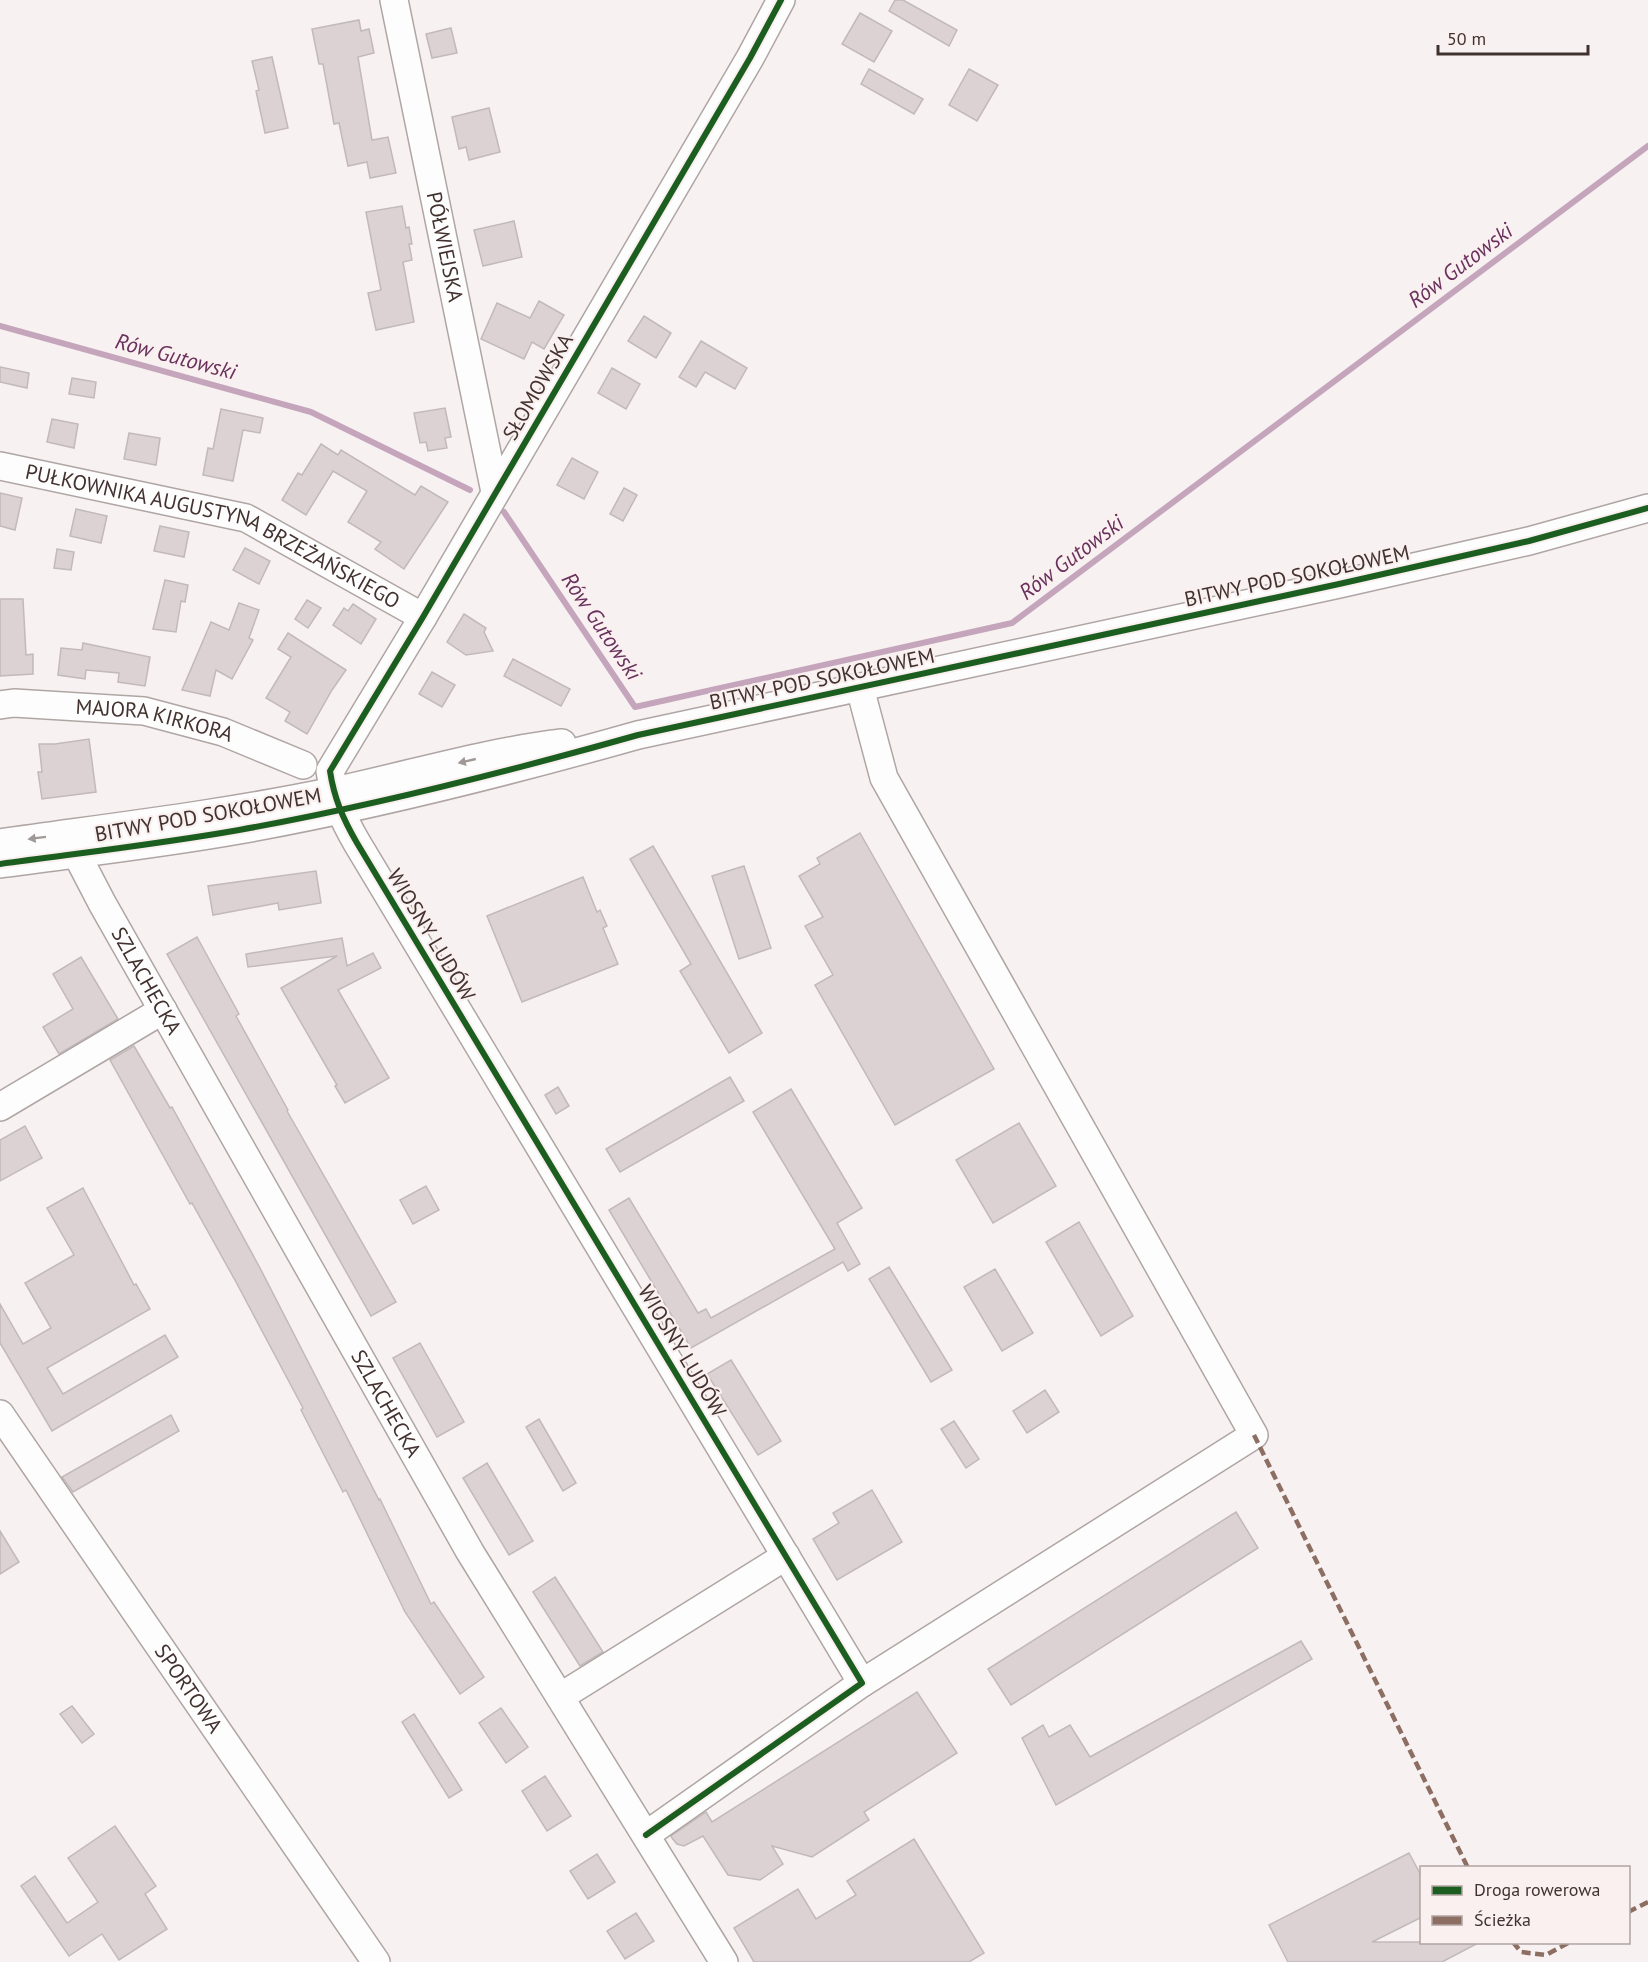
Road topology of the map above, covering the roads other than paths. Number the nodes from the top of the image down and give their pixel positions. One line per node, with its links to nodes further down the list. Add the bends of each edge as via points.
1 (394, 0): 4 (street, PÓŁWIEJSKA)
2 (781, 0): 4 (street, SŁOMOWSKA)
3 (0, 466): 6 (street, PUŁKOWNIKA AUGUSTYNA BRZEŻAŃSKIEGO, via 246,518)
4 (495, 492): 6 (street, SŁOMOWSKA)
5 (1648, 508): 7 (street, BITWY POD SOKOŁOWEM, via 1529,541 1351,582)
6 (423, 617): 10 (street, SŁOMOWSKA, via 330,771)
7 (860, 688): 10 (street, BITWY POD SOKOŁOWEM, via 638,735 529,766); 18 (street, via 884,778 1254,1435)
8 (0, 705): 9 (street, MAJORA KIRKORA, via 144,711 223,732)
9 (303, 765)
10 (336, 800): 12 (street, BITWY POD SOKOŁOWEM, via 240,830); 17 (street, WIOSNY LUDÓW, via 357,843)
11 (0, 843): 12 (street, BITWY POD SOKOŁOWEM, one-way to 11)
12 (75, 844): 13 (street, BITWY POD SOKOŁOWEM); 14 (street, SZLACHECKA, via 102,903)
13 (0, 864)
14 (163, 1010): 15 (street); 19 (street, SZLACHECKA, via 470,1552)
15 (0, 1107)
16 (0, 1414): 21 (street, SPORTOWA)
17 (786, 1556): 18 (street, WIOSNY LUDÓW); 19 (street)
18 (862, 1683): 20 (street)
19 (560, 1698): 20 (street, SZLACHECKA)
20 (646, 1836): 22 (street, SZLACHECKA)
21 (376, 1962)
22 (724, 1962)

